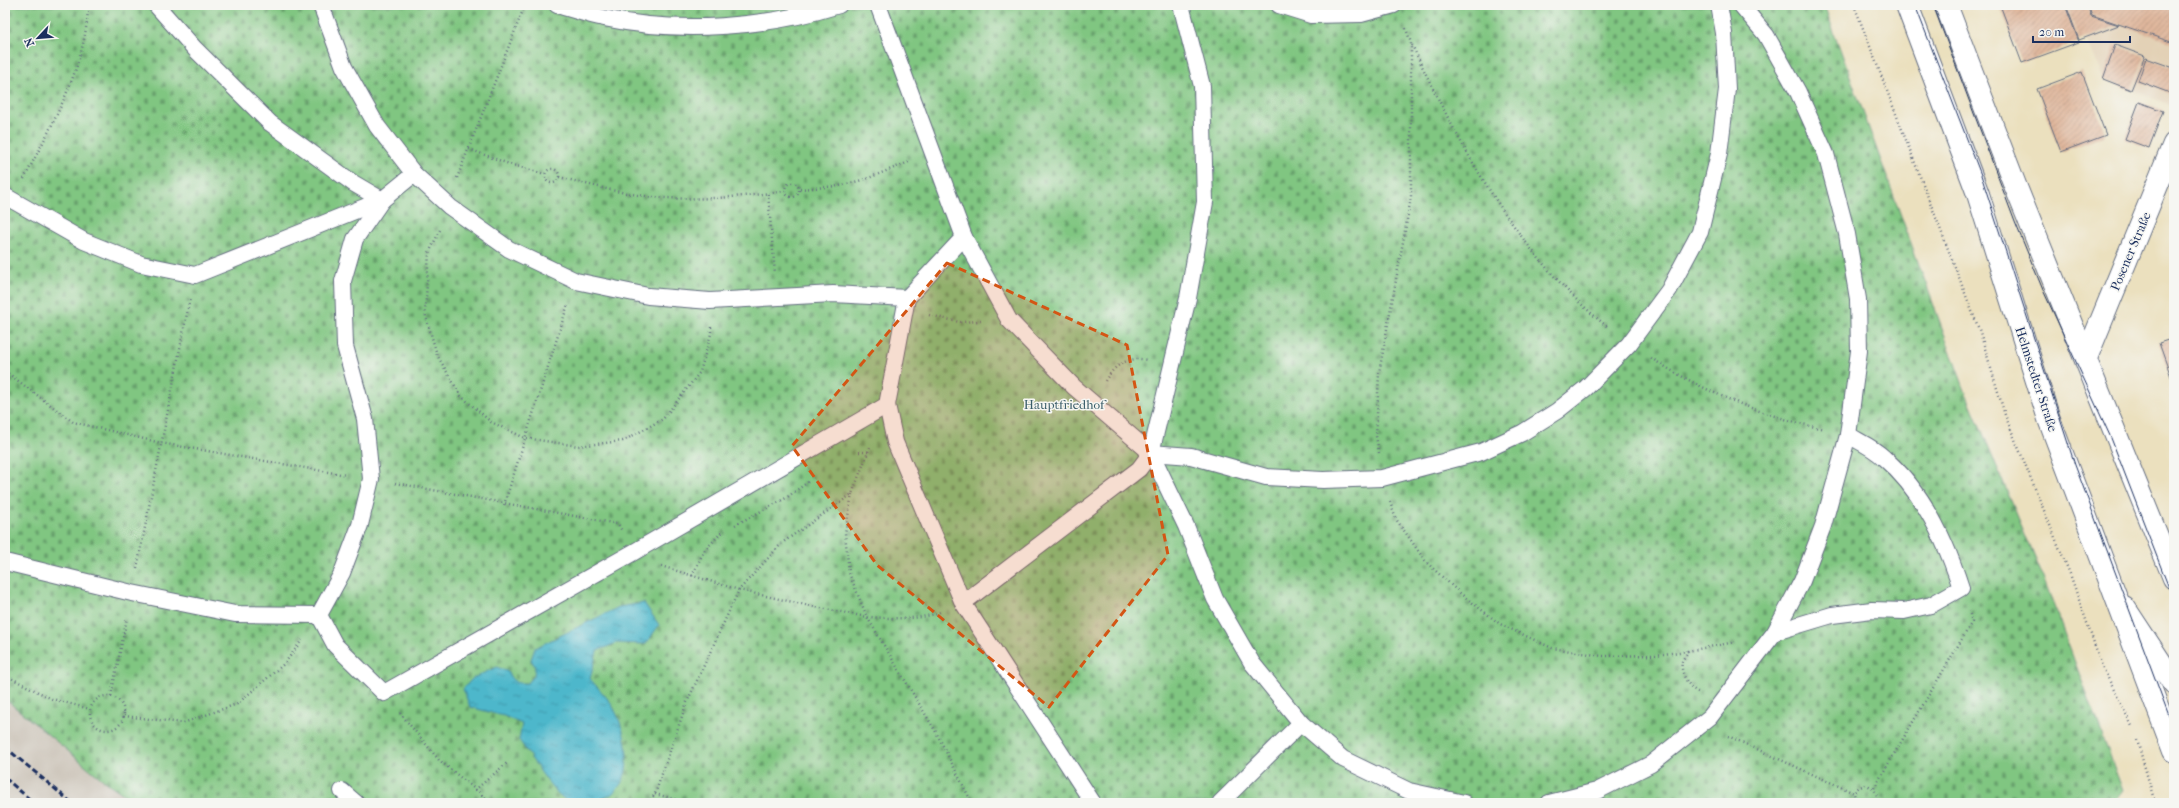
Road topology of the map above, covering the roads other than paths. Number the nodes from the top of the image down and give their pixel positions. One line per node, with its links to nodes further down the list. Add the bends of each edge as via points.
1 (156, 5): 16 (lane, via 195,49 270,122 353,183)
2 (321, 5): 14 (lane, via 344,67 377,126)
3 (557, 5): 4 (lane, via 604,18 673,27 747,24 816,12)
4 (839, 5)
5 (878, 5): 17 (lane)
6 (1181, 5): 22 (lane, via 1202,86 1205,202 1188,298)
7 (1279, 5): 8 (lane, via 1318,15 1361,14)
8 (1394, 5)
9 (1719, 5): 22 (lane, via 1724,33 1727,90 1719,154 1700,232 1669,290 1629,344 1586,388 1557,411 1522,433 1481,452 1382,478 1324,480 1266,477 1191,456)
10 (1741, 5): 21 (lane, via 1766,35 1801,99 1826,154 1847,234 1858,298 1859,351)
11 (1906, 5): 25 (main road, Helmstedter Straße, via 1978,194 2049,419)
12 (1946, 5): 19 (main road, via 2015,185)
13 (2174, 144): 19 (main road, Posener Straße)
14 (414, 174): 16 (lane); 18 (lane, via 450,207 509,249 576,281 648,296 710,301 833,294)
15 (9, 199): 16 (lane, via 84,240 140,264 195,275)
16 (382, 200): 27 (lane, via 355,239 343,281 345,346 365,419 371,479 360,525 345,567)
17 (964, 237): 18 (lane); 22 (lane, via 1009,320 1074,387)
18 (906, 303): 20 (lane)
19 (2086, 358): 24 (main road)
20 (887, 405): 26 (lane, via 895,442); 27 (lane, via 384,693 335,645)
21 (1848, 434): 28 (lane, via 1823,526 1802,581); 28 (lane, via 1884,457 1913,487 1940,536 1961,588 1931,606 1904,611 1872,610 1832,615)
22 (1151, 453): 26 (lane, via 1139,469); 30 (lane, via 1186,526 1215,599 1252,663)
23 (5, 562): 27 (lane, via 132,594 235,614)
24 (2174, 578)
25 (2115, 592): 29 (main road); 31 (main road, Helmstedter Straße)
26 (963, 603): 34 (lane)
27 (319, 615)
28 (1775, 632): 37 (lane, via 1710,717 1651,764 1597,791)
29 (2174, 683)
30 (1301, 723): 35 (lane); 36 (lane, via 1343,759 1409,791)
31 (2174, 751)
32 (342, 791): 33 (lane)
33 (356, 803)
34 (1093, 803)
35 (1220, 803)
36 (1464, 803)
37 (1549, 803)

